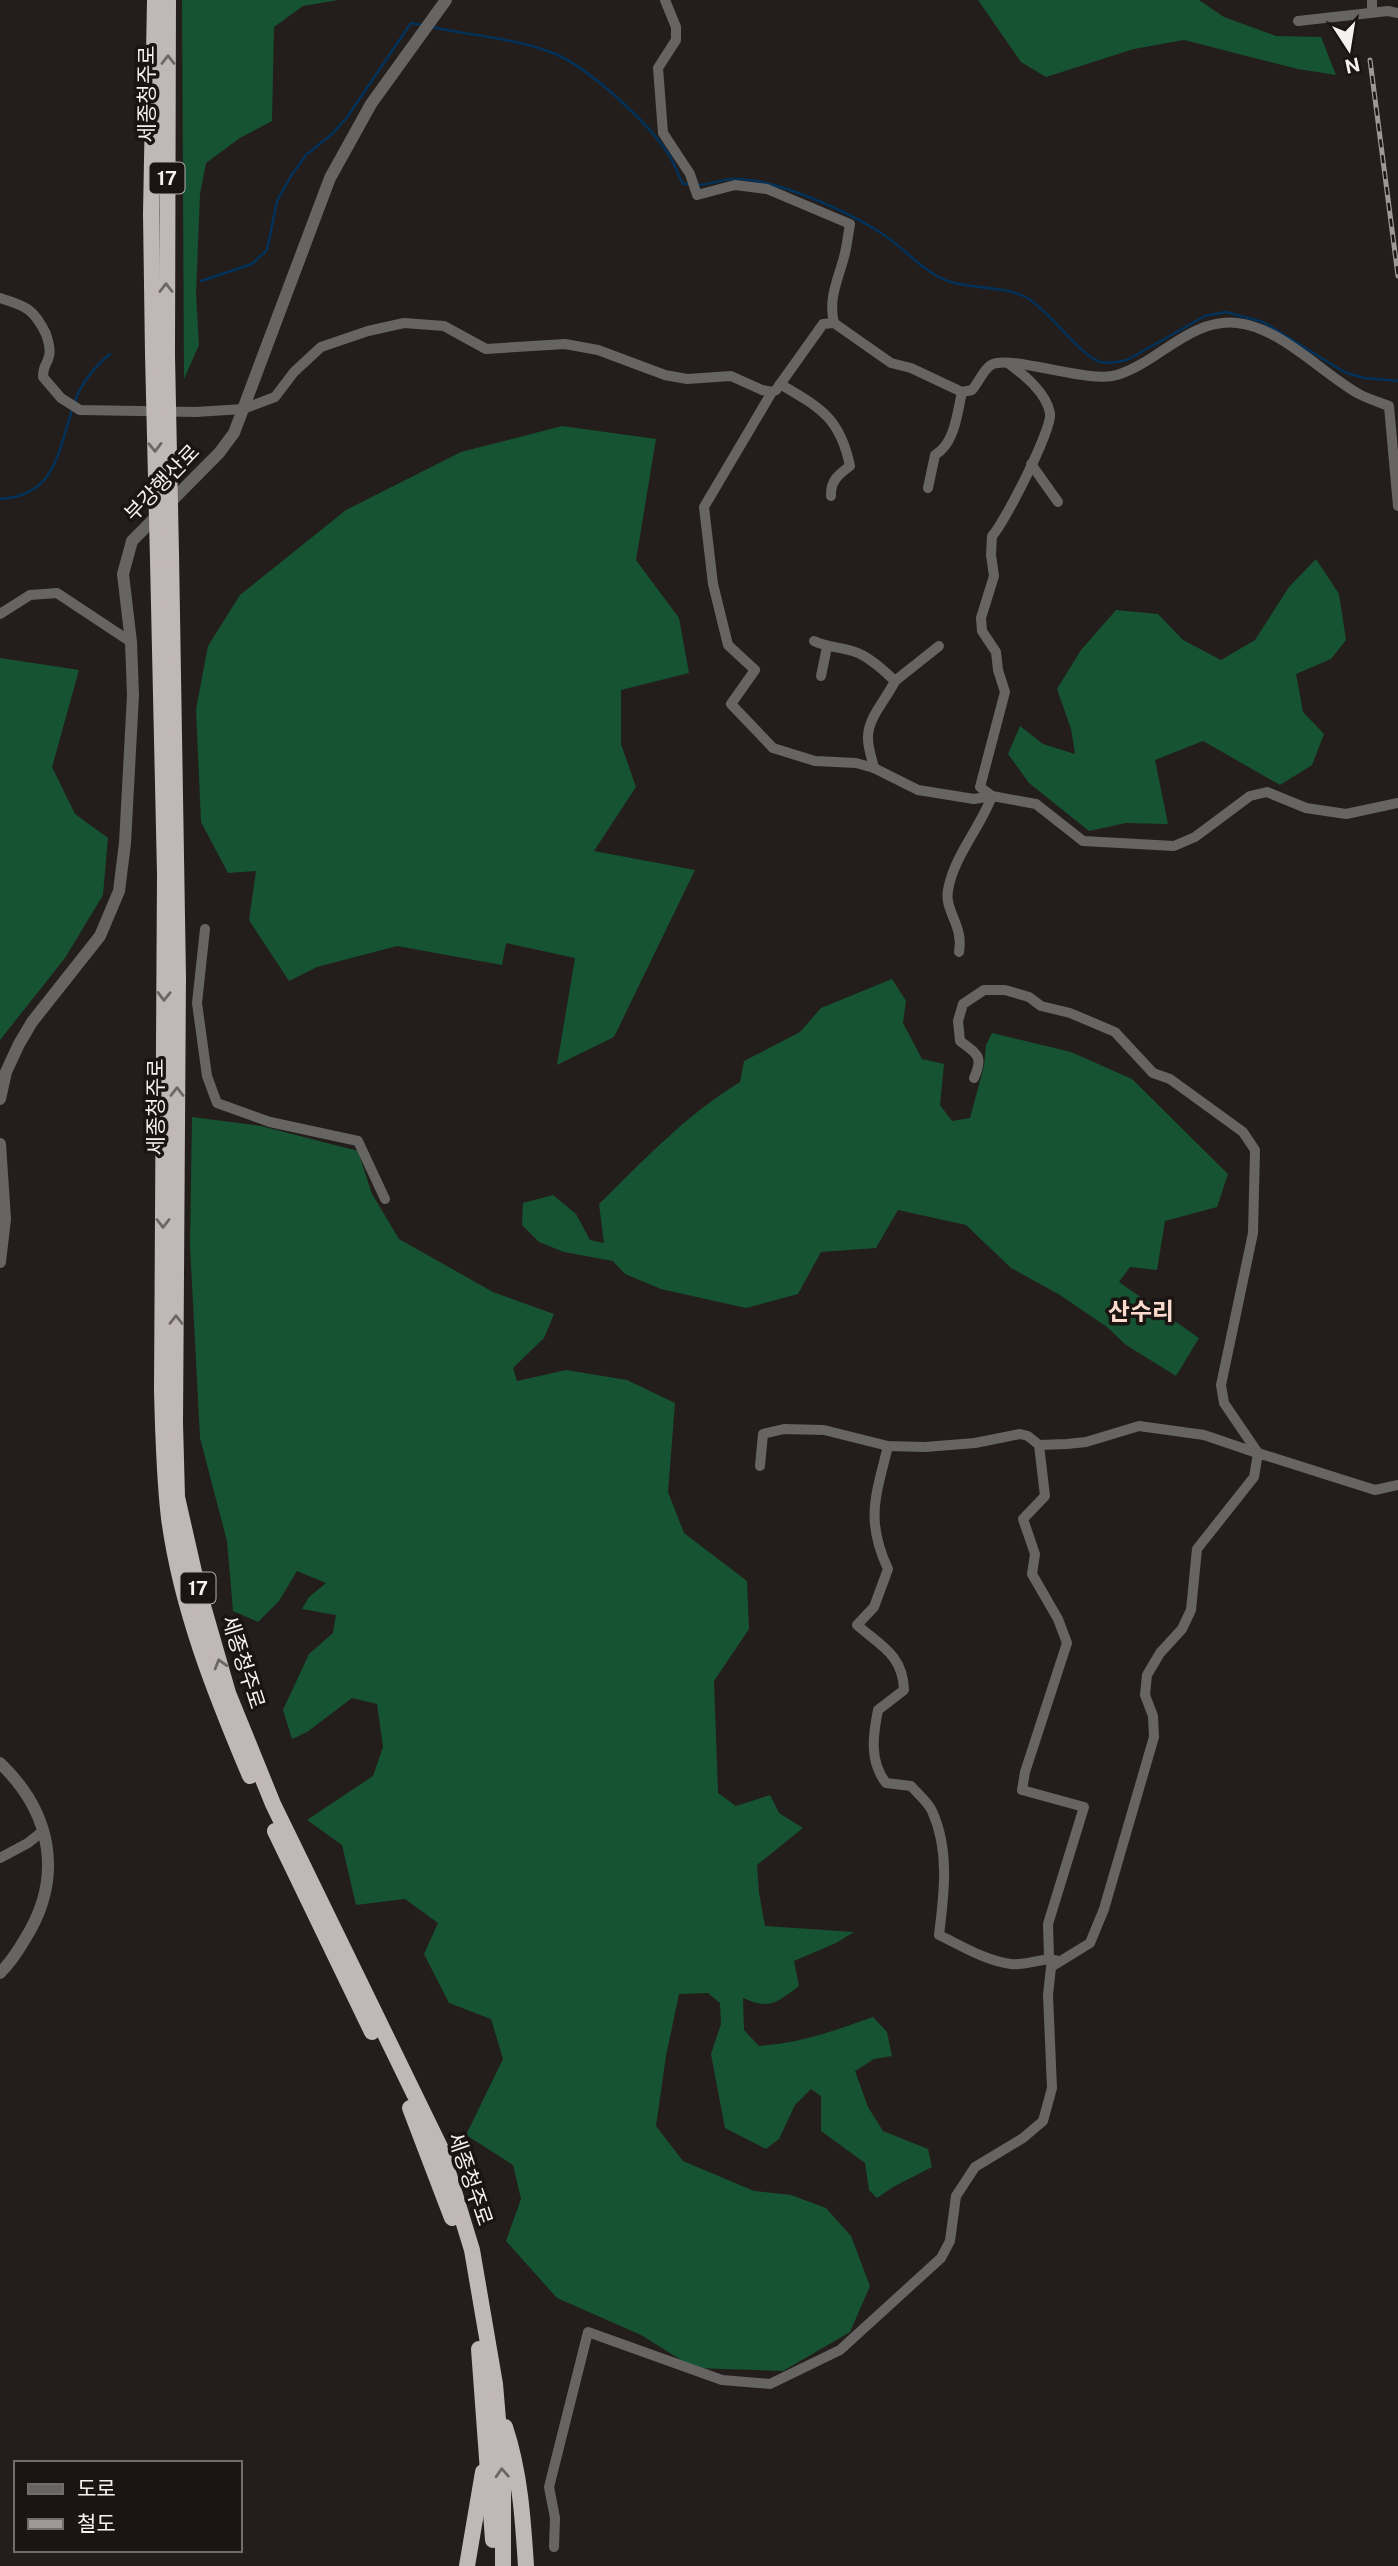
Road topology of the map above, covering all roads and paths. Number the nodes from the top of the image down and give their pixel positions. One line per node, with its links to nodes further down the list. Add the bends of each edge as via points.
1 (155, 0): 11 (highway, 세종청주로 / 17, via 151,214)
2 (168, 0): 11 (highway, 세종청주로 / 17, one-way to 2)
3 (446, 0): 15 (street, 부강행산로, via 370,104 330,178)
4 (665, 0): 10 (street, via 676,40 657,68 663,133 690,174 697,195 735,185 767,189 850,224 832,291)
5 (1372, 0): 6 (street)
6 (1372, 13): 7 (street); 8 (street)
7 (1398, 13)
8 (1298, 21)
9 (0, 298): 15 (street, via 37,314 48,339 43,377 61,398 79,409 195,412)
10 (834, 323): 13 (street, via 823,324); 14 (street, via 891,363)
11 (160, 355): 22 (highway, 17, bridge)
12 (1008, 363): 14 (street, via 993,363 972,390); 16 (street, via 1116,375 1207,324 1238,323 1276,336 1358,394); 17 (street, via 1035,384 1050,413)
13 (776, 388): 15 (street, via 762,390 731,376 687,379 665,375 598,350 565,344 486,349 444,326 404,323 321,347 275,397); 19 (street, via 825,412 844,439 850,466 834,481); 30 (street, via 705,507 713,584 728,645 755,670 731,704 773,748 816,761)
14 (962, 392): 18 (street, via 957,419 945,449 935,456)
15 (243, 408): 25 (street, 부강행산로, via 234,433 219,453 132,541 123,574)
16 (1393, 408): 21 (street)
17 (1031, 464): 20 (street); 31 (street, via 1001,528 992,536 994,576 981,618 982,631 996,652 1005,692 980,787)
18 (928, 488)
19 (831, 496)
20 (1058, 502)
21 (1398, 506)
22 (164, 557): 50 (highway, 세종청주로 / 17, one-way to 22, via 472,2250 441,2149 273,1804 228,1693 177,1497 178,977); 51 (highway, 세종청주로 / 17, one-way to 51, via 162,1390 170,1521 187,1605 212,1686 267,1815 414,2115 458,2236 481,2358)
23 (0, 614): 25 (street, via 30,595 57,593)
24 (814, 641): 27 (street)
25 (131, 642): 36 (street, 부강행산로, via 133,695 119,891 100,936 19,1044)
26 (939, 646): 29 (street)
27 (827, 647): 28 (street); 29 (street, via 858,653)
28 (821, 676)
29 (895, 681): 30 (street, via 873,717 868,738)
30 (874, 768): 31 (street, via 918,790 974,799)
31 (992, 796): 32 (street, via 1036,804 1083,841 1174,846 1195,838 1250,796 1267,792 1306,808 1346,814); 34 (street, via 948,889 962,938)
32 (1398, 803)
33 (205, 929): 38 (street, via 197,1003 207,1076 218,1103 270,1122 358,1141)
34 (959, 952)
35 (974, 1078): 42 (street, via 978,1057 960,1041 958,1021 963,1004 984,990 1005,990 1115,1032 1153,1073 1170,1079 1243,1132 1255,1150 1253,1233 1221,1385 1224,1403)
36 (0, 1099)
37 (0, 1144): 39 (street, via 5,1219)
38 (385, 1199)
39 (0, 1262)
40 (1039, 1445): 41 (street, via 1020,1434 975,1443); 42 (street, via 1086,1442 1139,1426 1205,1435); 48 (street, via 1045,1496 1023,1519 1035,1554 1032,1574 1067,1643 1022,1790 1084,1807 1048,1924)
41 (888, 1446): 43 (street, via 824,1430 784,1429 763,1434); 48 (street, via 873,1508 875,1535 888,1569 874,1607 857,1625 899,1663 904,1676 904,1690 878,1710 872,1742 880,1775 886,1783 911,1786 932,1810 945,1892 939,1935 1010,1964)
42 (1258, 1453): 44 (street, via 1375,1490); 48 (street, via 1254,1477 1197,1549 1191,1610 1147,1675 1145,1695 1154,1737 1104,1909 1090,1943)
43 (760, 1466)
44 (1398, 1485)
45 (0, 1763): 46 (street, via 24,1791)
46 (43, 1831): 47 (street); 49 (street, via 49,1866 40,1911)
47 (0, 1858)
48 (1054, 1960): 52 (street, via 1048,1995 1052,2088 1043,2121 975,2167 956,2196 950,2241 941,2258 840,2350 770,2384 722,2380 588,2332 549,2487)
49 (0, 1973)
50 (497, 2404): 55 (highway, 세종청주로 / 17, one-way to 50); 56 (highway, via 513,2452)
51 (487, 2452): 53 (highway); 54 (highway, 세종청주로 / 17)
52 (554, 2547)
53 (467, 2566)
54 (492, 2566)
55 (503, 2566)
56 (526, 2566)

